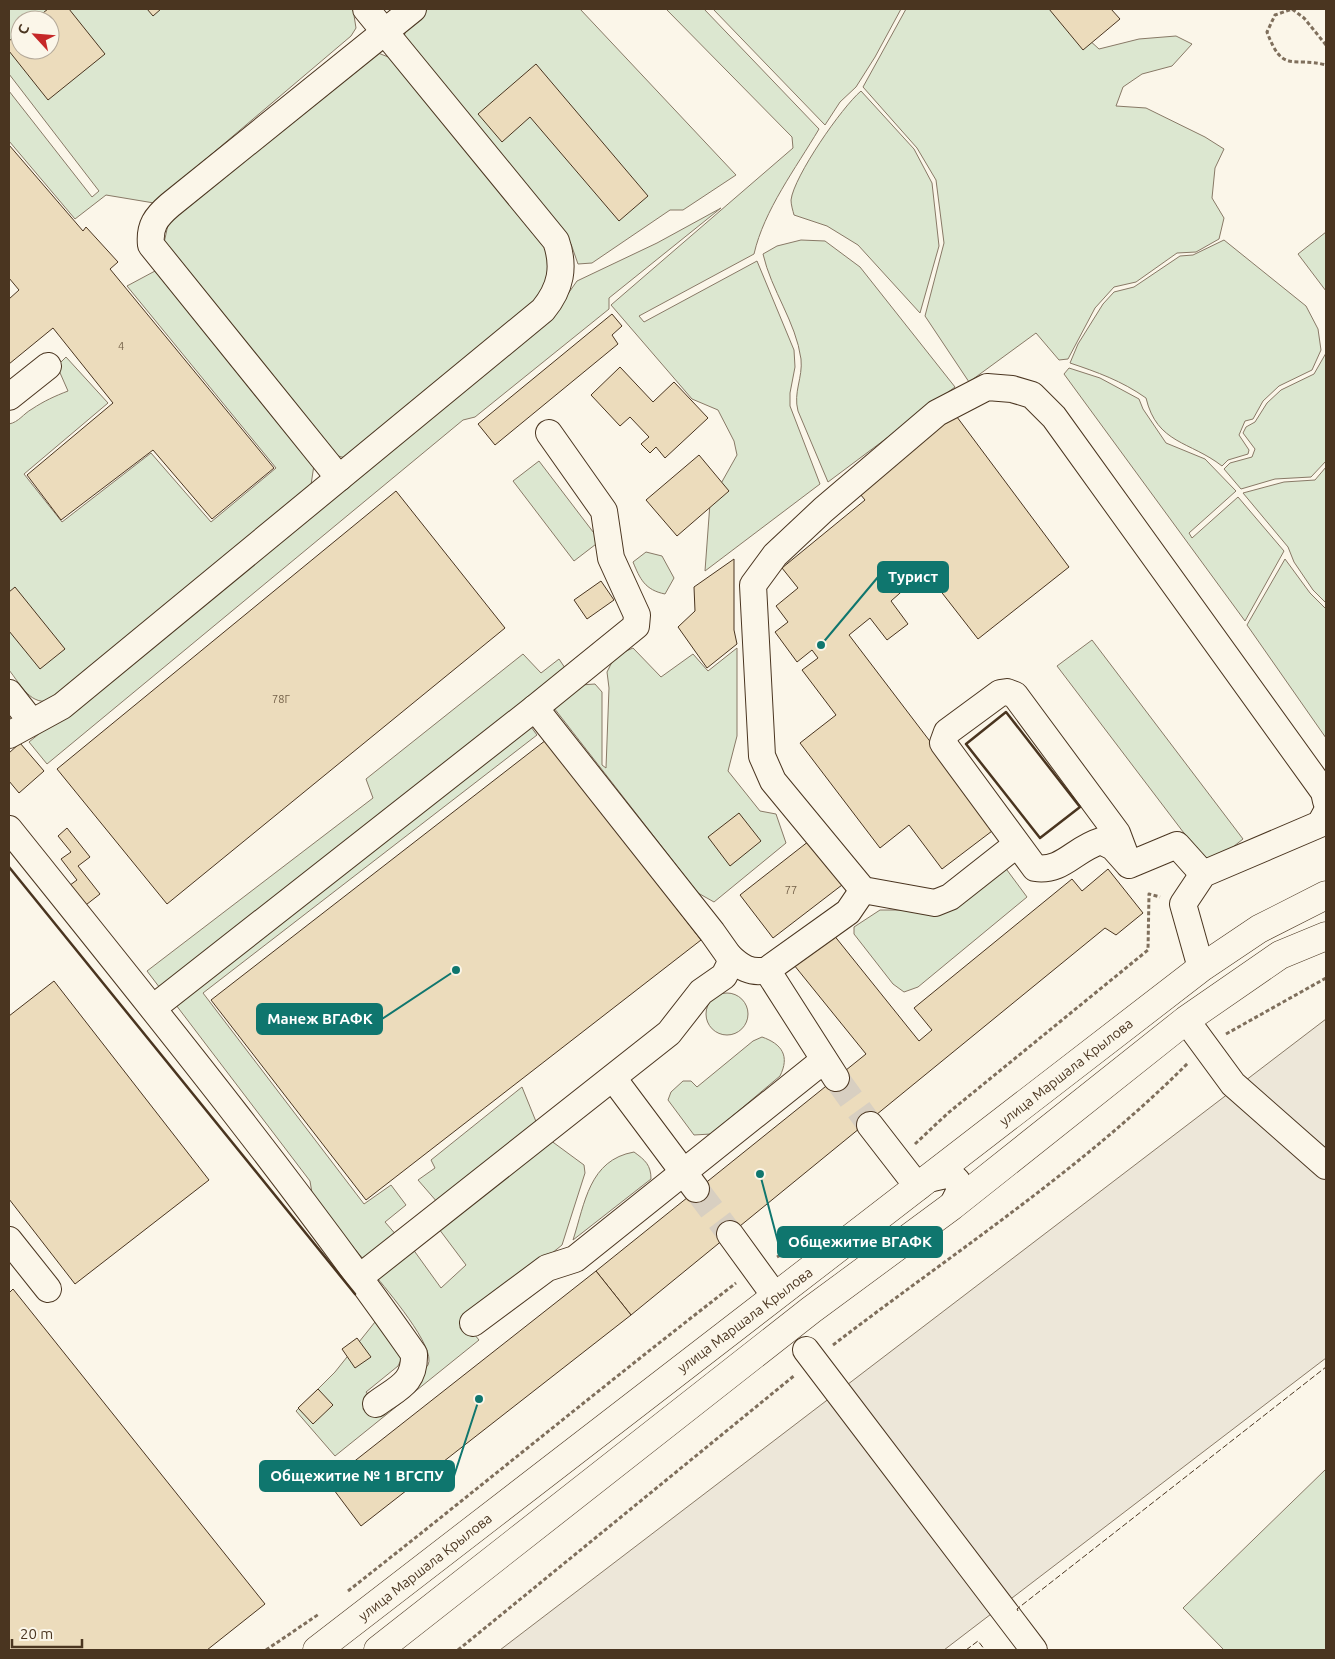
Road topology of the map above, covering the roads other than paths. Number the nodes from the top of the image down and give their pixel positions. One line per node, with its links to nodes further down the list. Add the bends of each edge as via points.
1 (366, 9): 3 (street)
2 (413, 9): 3 (street)
3 (385, 31): 7 (street, via 556,241 562,258 561,276 544,310); 7 (street, via 164,210 151,228 151,245)
4 (48, 366): 5 (street)
5 (9, 397)
6 (549, 433): 9 (street, via 604,511 611,558 637,615 636,626 631,632)
7 (339, 478): 10 (street, via 62,706)
8 (9, 693): 10 (street)
9 (535, 708): 21 (street); 24 (street)
10 (31, 722): 11 (street)
11 (9, 735)
12 (1326, 801): 18 (street, via 1324,792 1054,417 1032,395 1012,389 987,388 937,413 823,510 775,555 753,585 762,756 773,781)
13 (1326, 813): 17 (street, via 1320,824)
14 (9, 829): 24 (street)
15 (1016, 845): 16 (street, via 1035,868 1048,870 1100,841 1114,847); 16 (street, via 943,743 947,732 1000,693 1007,692 1015,695 1117,832); 18 (street, via 950,897 935,903)
16 (1129, 864): 17 (street, via 1177,845)
17 (1203, 874): 22 (street, via 1183,904)
18 (864, 890): 23 (street, via 848,912)
19 (1326, 895): 22 (main road, улица Маршала Крылова, via 1259,929)
20 (1326, 936): 25 (main road, via 1280,955)
21 (729, 956): 23 (street, via 749,971); 26 (street, via 730,964 724,976 701,992 669,1034)
22 (1200, 968): 30 (main road, улица Маршала Крылова)
23 (767, 970): 29 (street, via 830,1069)
24 (153, 1008): 34 (street)
25 (1186, 1020): 28 (street, via 1233,1084); 31 (main road)
26 (613, 1078): 29 (street); 34 (street)
27 (870, 1125): 30 (street, via 898,1161)
28 (1326, 1166)
29 (690, 1181): 37 (street, via 576,1259 547,1268)
30 (923, 1183): 31 (street, via 950,1174 960,1190); 36 (main road, улица Маршала Крылова)
31 (952, 1206): 41 (main road, via 811,1310)
32 (730, 1234): 36 (street)
33 (9, 1240): 35 (street)
34 (360, 1277): 39 (street, via 414,1354 411,1377)
35 (48, 1289)
36 (775, 1296): 40 (main road, улица Маршала Крылова)
37 (473, 1323)
38 (806, 1350): 42 (street)
39 (376, 1404)
40 (317, 1650)
41 (378, 1650)
42 (1034, 1650)

